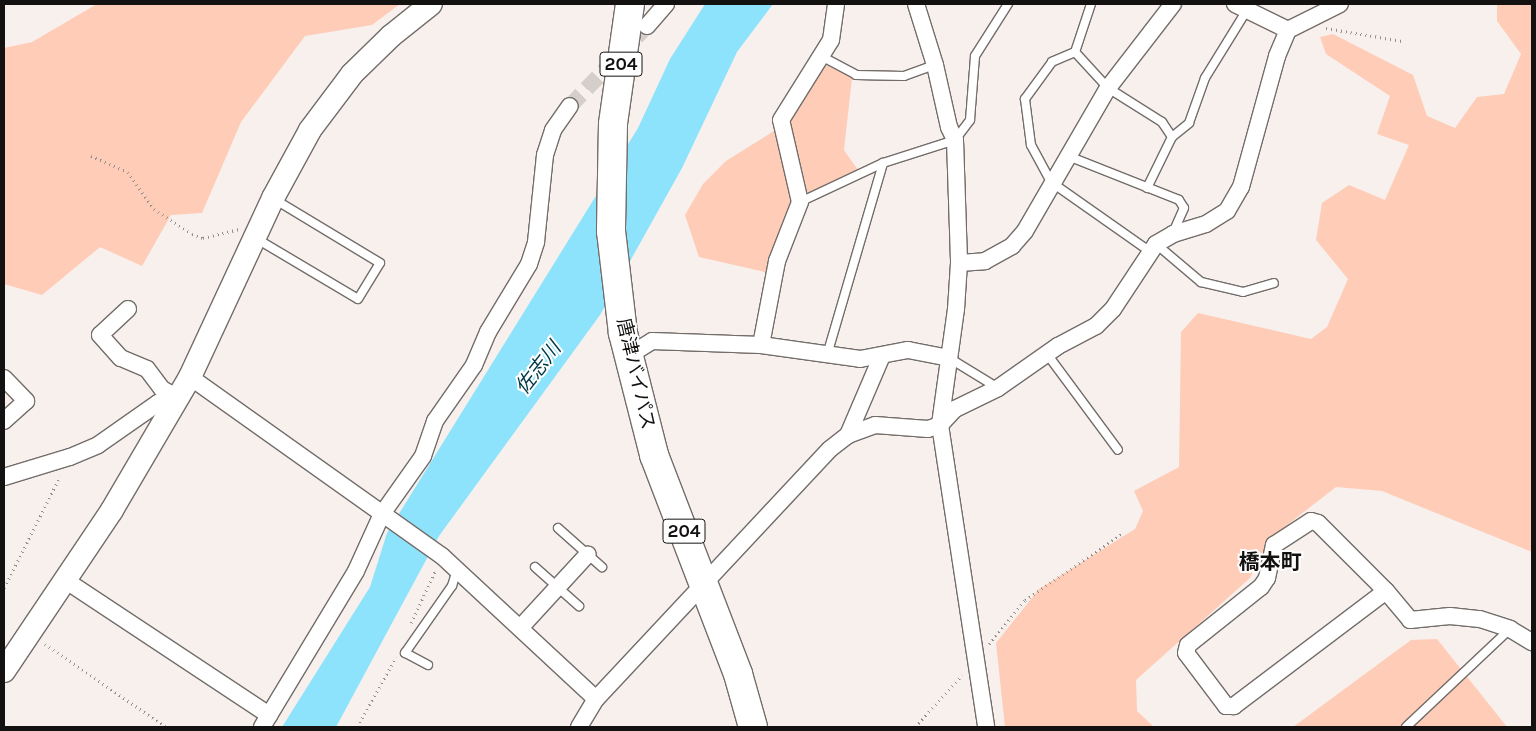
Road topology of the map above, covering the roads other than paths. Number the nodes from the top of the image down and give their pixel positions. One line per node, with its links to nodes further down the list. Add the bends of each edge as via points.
1 (430, 4): 24 (street, via 390,36 352,74 310,130)
2 (630, 4): 32 (highway, 唐津バイパス / 204, via 613,124 611,231)
3 (666, 4): 11 (street)
4 (836, 4): 14 (street, via 831,40)
5 (916, 4): 15 (street)
6 (1008, 4): 19 (lane, via 975,56 970,120)
7 (1092, 4): 13 (lane)
8 (1173, 4): 16 (street)
9 (1340, 4): 12 (street)
10 (1241, 7): 12 (street); 18 (lane, via 1205,78 1188,123)
11 (647, 26)
12 (1296, 27): 26 (street, via 1277,56 1241,187 1226,211 1206,224)
13 (1075, 52): 16 (lane); 22 (lane, via 1052,62 1025,99 1031,145)
14 (821, 56): 15 (lane, via 856,75 904,76); 25 (street, via 781,120)
15 (935, 65): 19 (street)
16 (1108, 88): 18 (lane, via 1162,122); 20 (street)
17 (570, 106): 47 (street, via 553,130 545,155 536,242 529,264 488,332 474,365 435,422 423,456)
18 (1172, 137): 23 (lane)
19 (955, 140): 21 (lane); 29 (street)
20 (1066, 155): 22 (street); 23 (lane)
21 (883, 163): 25 (lane); 35 (lane)
22 (1051, 182): 28 (lane); 29 (street, via 1025,231 1012,246 985,261)
23 (1147, 188): 26 (lane, via 1179,200 1184,208)
24 (273, 198): 27 (street); 27 (lane, via 380,263 358,299)
25 (800, 202): 33 (street, via 777,261)
26 (1173, 234): 28 (street)
27 (254, 237): 38 (street)
28 (1153, 247): 30 (lane, via 1201,282 1243,292); 34 (street, via 1113,308 1096,326)
29 (959, 263): 37 (street)
30 (1274, 283)
31 (128, 310): 41 (street, via 100,335 120,358 147,369 162,389)
32 (625, 344): 33 (street, via 652,341); 54 (highway, 唐津バイパス / 204, via 654,455)
33 (761, 346): 35 (street)
34 (1047, 354): 40 (street); 45 (lane)
35 (827, 355): 36 (street)
36 (881, 358): 37 (street, via 908,350); 44 (street)
37 (949, 358): 40 (lane); 43 (street)
38 (190, 377): 41 (street); 47 (street)
39 (4, 378): 42 (street, via 26,401)
40 (998, 388): 43 (street, via 955,409)
41 (178, 398): 46 (street, via 158,403 98,445); 53 (street, via 112,510)
42 (4, 420)
43 (940, 425): 44 (street, via 928,429 876,425); 67 (street)
44 (848, 435): 54 (street, via 830,448)
45 (1118, 450)
46 (4, 477)
47 (382, 514): 52 (street, via 442,556); 64 (street, via 356,571)
48 (558, 528): 49 (lane)
49 (588, 554): 51 (lane); 55 (street)
50 (535, 567): 55 (lane)
51 (602, 567)
52 (456, 570): 58 (street); 61 (lane, via 452,586 405,654)
53 (65, 580): 62 (street); 64 (street)
54 (703, 581): 63 (street); 66 (highway, 唐津バイパス / 204, via 738,674)
55 (558, 587): 57 (lane); 58 (street)
56 (1386, 592): 56 (street, via 1234,706 1226,706 1186,653 1188,645 1261,587 1267,578 1274,545 1311,521 1318,523); 59 (street, via 1410,620 1450,616 1480,619)
57 (580, 606)
58 (520, 628): 63 (street)
59 (1510, 629): 60 (street); 68 (lane)
60 (1532, 642)
61 (428, 665)
62 (4, 671)
63 (596, 699): 65 (street)
64 (265, 721)
65 (579, 727)
66 (753, 727)
67 (986, 727)
68 (1406, 727)

